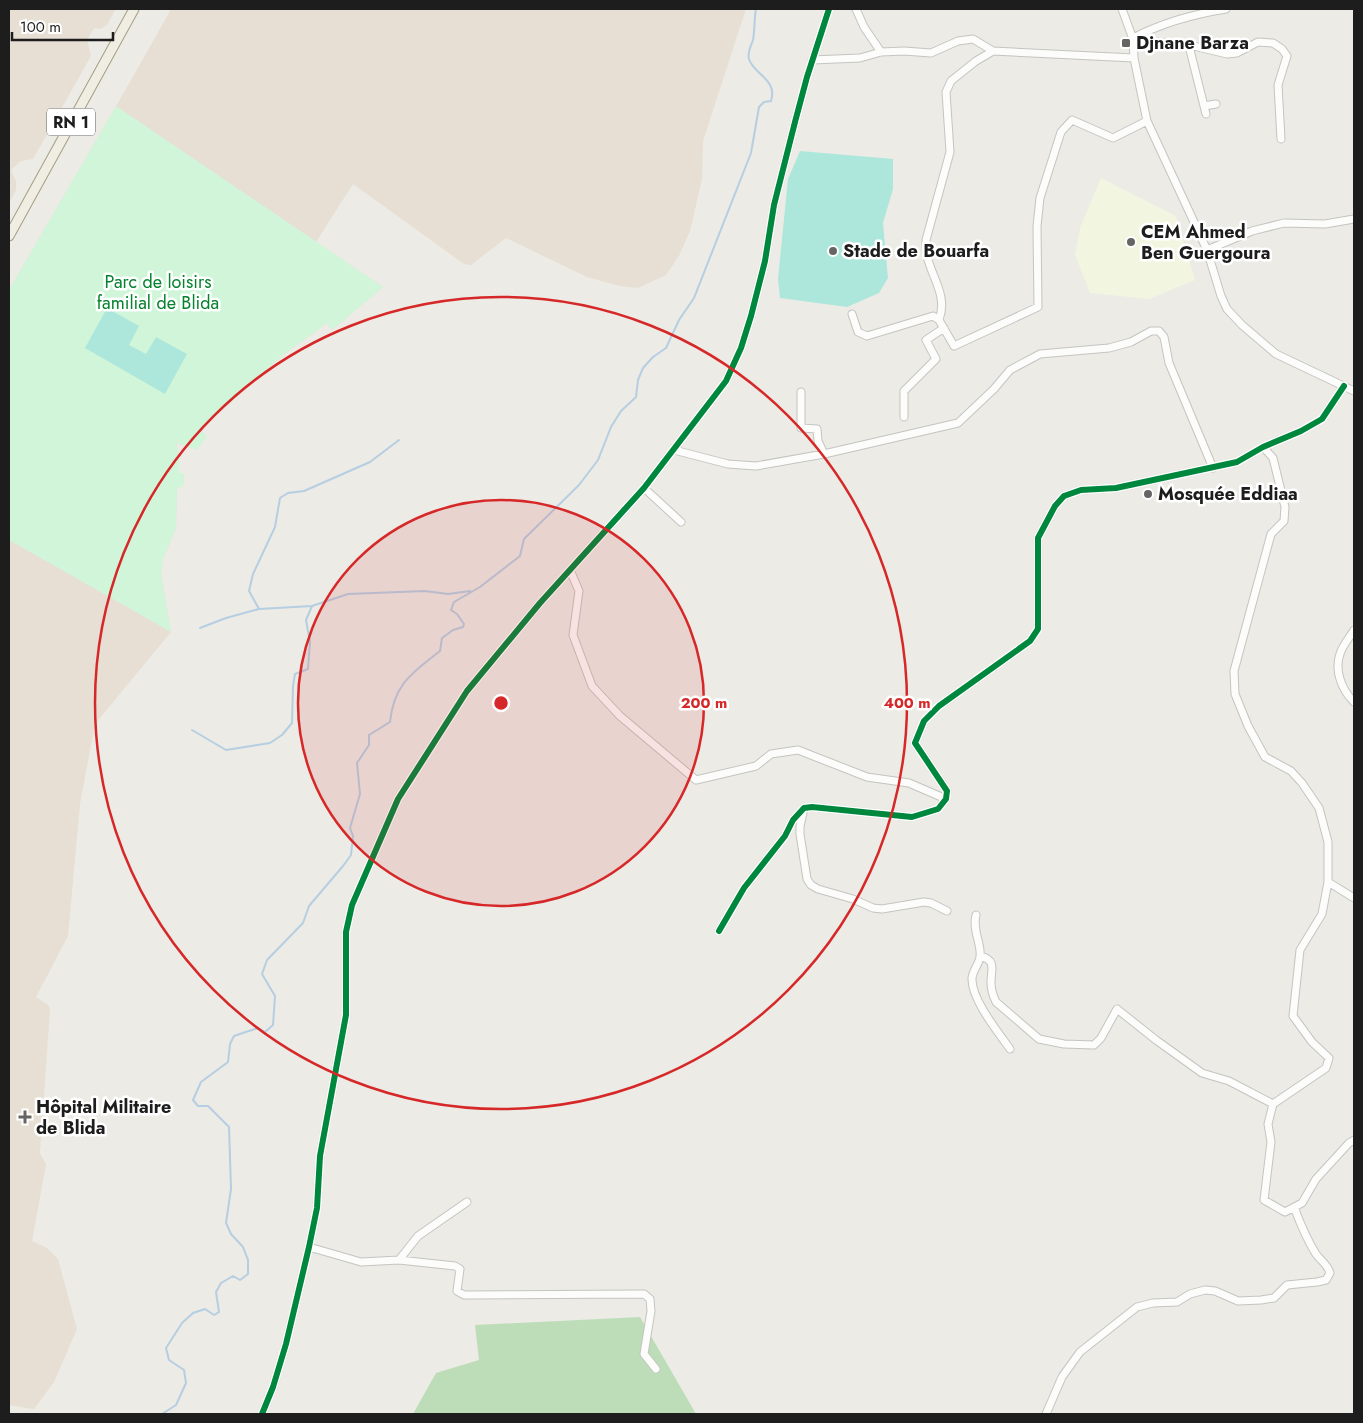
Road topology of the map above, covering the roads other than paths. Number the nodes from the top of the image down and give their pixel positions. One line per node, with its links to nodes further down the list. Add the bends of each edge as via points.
1 (130, 9): 19 (main road, RN 1)
2 (134, 9): 20 (main road, RN 1)
3 (829, 9): 12 (street)
4 (856, 9): 10 (street)
5 (1122, 9): 7 (street)
6 (1226, 9): 7 (street, via 1174,20)
7 (1133, 39): 8 (street); 11 (street)
8 (1189, 46): 14 (street); 17 (street, via 1227,54 1237,53 1258,42 1273,43 1282,49 1287,56 1278,85)
9 (993, 51): 10 (street, via 973,39 958,41 931,53); 11 (street); 23 (street, via 950,81 946,92 950,152 926,240 926,255 943,310)
10 (880, 52): 12 (street, via 860,58)
11 (1134, 58): 16 (street)
12 (812, 60): 30 (street, via 774,205 765,262 741,348 726,381)
13 (1216, 104): 14 (street)
14 (1204, 106): 15 (street)
15 (1206, 114)
16 (1147, 122): 21 (street); 24 (street, via 1113,138 1072,120 1061,132 1040,198 1038,307 954,346)
17 (1281, 139)
18 (1354, 219): 21 (street, via 1325,224 1284,223 1252,231)
19 (9, 227)
20 (9, 236)
21 (1208, 250): 25 (street, via 1220,296 1242,325 1276,354)
22 (852, 314): 23 (street, via 858,332 867,336 933,316)
23 (939, 320): 24 (street)
24 (944, 328): 28 (street, via 926,340 936,359 904,391)
25 (1344, 386): 26 (street); 29 (street, via 1322,419)
26 (1354, 391)
27 (801, 392): 31 (street, via 801,428 817,429)
28 (904, 418)
29 (1263, 447): 32 (street, via 1237,462); 40 (street, via 1272,458 1284,521 1271,534 1234,671 1235,694 1265,757 1291,771 1319,808 1328,842)
30 (674, 450): 31 (street, via 728,464 756,466); 33 (street)
31 (824, 454): 32 (street, via 958,423 1010,370 1040,354 1109,348 1131,342 1151,331 1159,331)
32 (1213, 468): 38 (street, via 1116,488 1081,490 1064,496 1055,506 1038,538 1038,629 1030,641 939,706 924,721 915,743 947,791)
33 (644, 488): 34 (street); 35 (street)
34 (681, 522)
35 (570, 570): 38 (street, via 579,590 573,634 592,686 620,716 696,780 756,766 772,754 798,750 867,777 909,782); 51 (street, via 467,691 398,799 352,905 346,932 346,1015 320,1156 317,1208)
36 (1354, 630): 37 (street, via 1340,654 1338,668 1341,682)
37 (1354, 702)
38 (946, 800): 39 (street, via 938,809 912,817)
39 (804, 808): 42 (street, via 800,834 807,879 811,885 882,910 924,902); 44 (street, via 749,880)
40 (1328, 882): 41 (street); 47 (street, via 1322,914 1300,950 1293,1016 1329,1058 1326,1068)
41 (1354, 898)
42 (947, 911)
43 (976, 915): 45 (street, via 974,924)
44 (719, 931)
45 (980, 956): 46 (street, via 972,980 974,990); 47 (street, via 991,962 991,983 996,1002 1038,1039 1094,1045 1117,1009 1202,1073 1230,1081)
46 (1010, 1049)
47 (1273, 1104): 50 (street, via 1268,1124 1271,1142 1264,1200 1285,1212)
48 (1354, 1140): 50 (street, via 1316,1179 1302,1203)
49 (467, 1202): 52 (street, via 418,1236)
50 (1294, 1207): 55 (street, via 1317,1255 1328,1267 1330,1273 1326,1280 1287,1285 1274,1298 1261,1300 1238,1301 1205,1290 1177,1302 1136,1306 1080,1352 1062,1376)
51 (309, 1247): 52 (street, via 361,1262); 54 (street, via 286,1344)
52 (399, 1260): 53 (street, via 455,1266 460,1269 457,1291 464,1295 644,1294 650,1299 652,1311 644,1354)
53 (656, 1369)
54 (262, 1414)
55 (1046, 1414)

